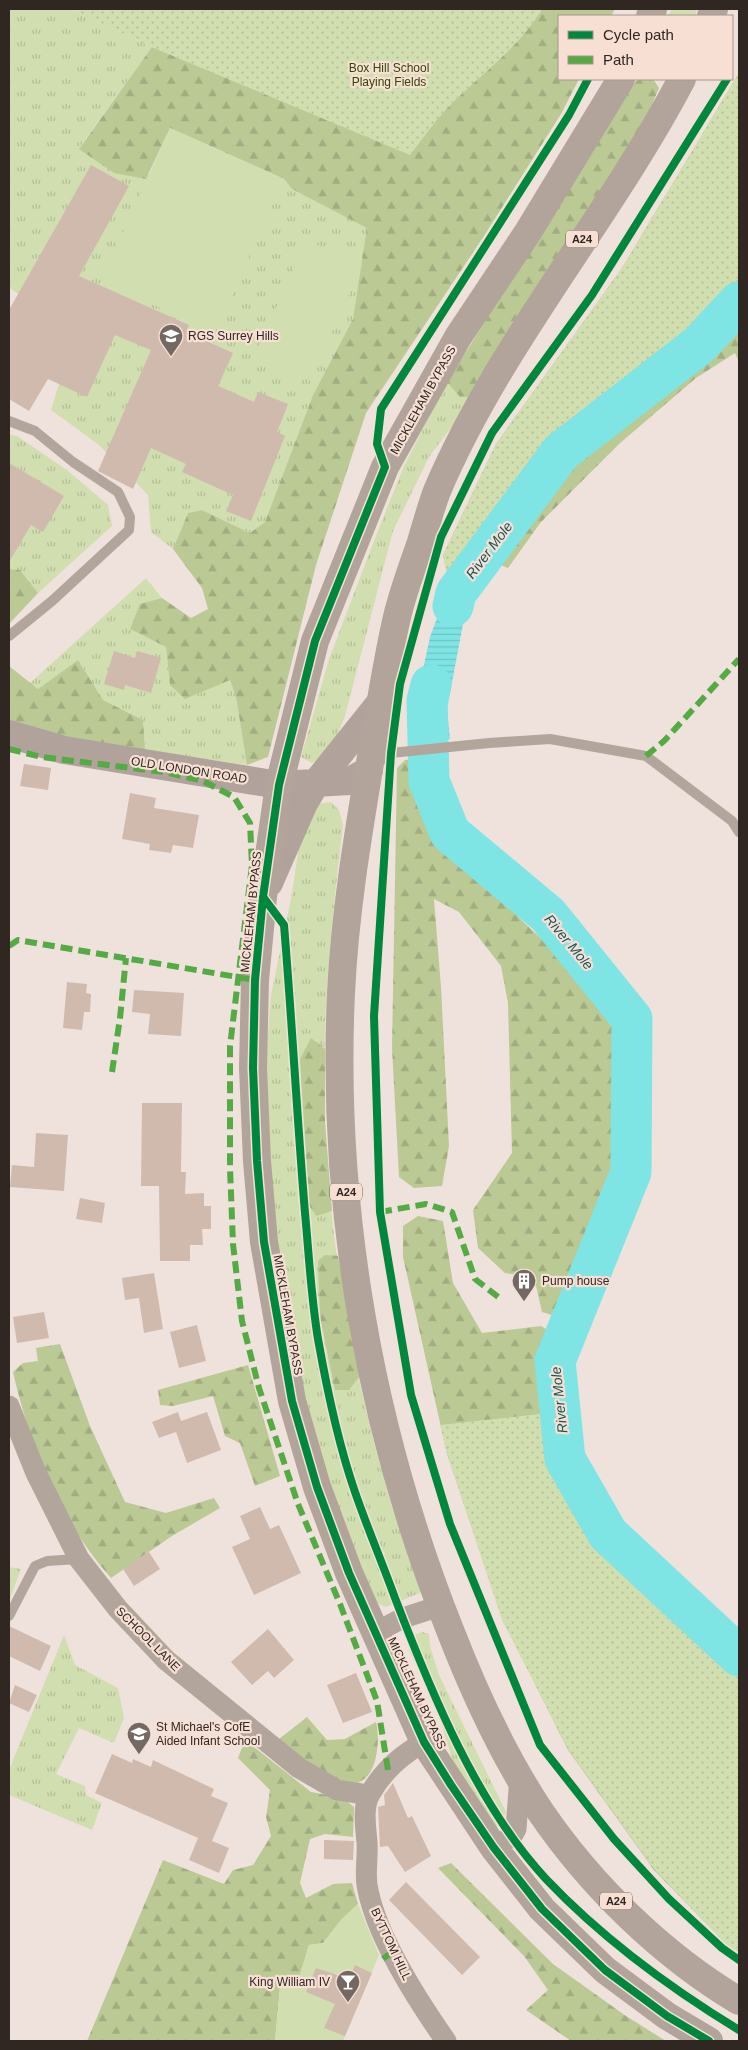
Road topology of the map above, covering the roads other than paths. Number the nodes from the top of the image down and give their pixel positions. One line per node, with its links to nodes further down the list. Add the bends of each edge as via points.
1 (620, 80): 9 (highway, MICKLEHAM BYPASS, via 528,232 458,337 385,467 315,641)
2 (681, 80): 5 (highway, A24, via 653,134 573,253 478,407 436,493 398,610)
3 (9, 421): 4 (lane, via 35,431 72,462 118,492 130,517 130,530 52,602)
4 (9, 636)
5 (380, 703): 7 (highway, A24); 8 (main road)
6 (9, 734): 9 (main road, OLD LONDON ROAD, via 64,750)
7 (369, 770): 8 (main road, OLD LONDON ROAD, via 350,781); 10 (lane, via 390,753 550,739 646,756 732,821); 14 (highway, A24, via 349,895 341,992 340,1076 348,1222 375,1384 399,1484)
8 (316, 784): 9 (main road, OLD LONDON ROAD); 11 (main road, via 304,802)
9 (279, 785): 11 (highway, MICKLEHAM BYPASS)
10 (739, 832)
11 (263, 897): 16 (highway, MICKLEHAM BYPASS, via 255,980 253,1068 257,1161 272,1299 292,1401 317,1488 349,1573)
12 (9, 1406): 13 (street, SCHOOL LANE, via 36,1473)
13 (79, 1559): 15 (lane, via 47,1561 35,1566); 19 (street, SCHOOL LANE, via 118,1609 166,1660 299,1768 337,1790)
14 (440, 1606): 16 (street, via 403,1618); 18 (highway, A24, via 492,1728)
15 (9, 1616)
16 (376, 1632): 17 (highway, MICKLEHAM BYPASS)
17 (424, 1742): 19 (street, via 408,1751); 20 (highway, MICKLEHAM BYPASS)
18 (520, 1776): 20 (street, via 516,1829 512,1836); 21 (highway, A24, via 540,1811 587,1872 646,1932 718,1989)
19 (368, 1795): 22 (street, BYTTOM HILL, via 365,1817 367,1884 374,1914 424,2009)
20 (494, 1848): 23 (highway, MICKLEHAM BYPASS, via 542,1909 605,1970 667,2016)
21 (739, 2001)
22 (446, 2041)
23 (709, 2041)

